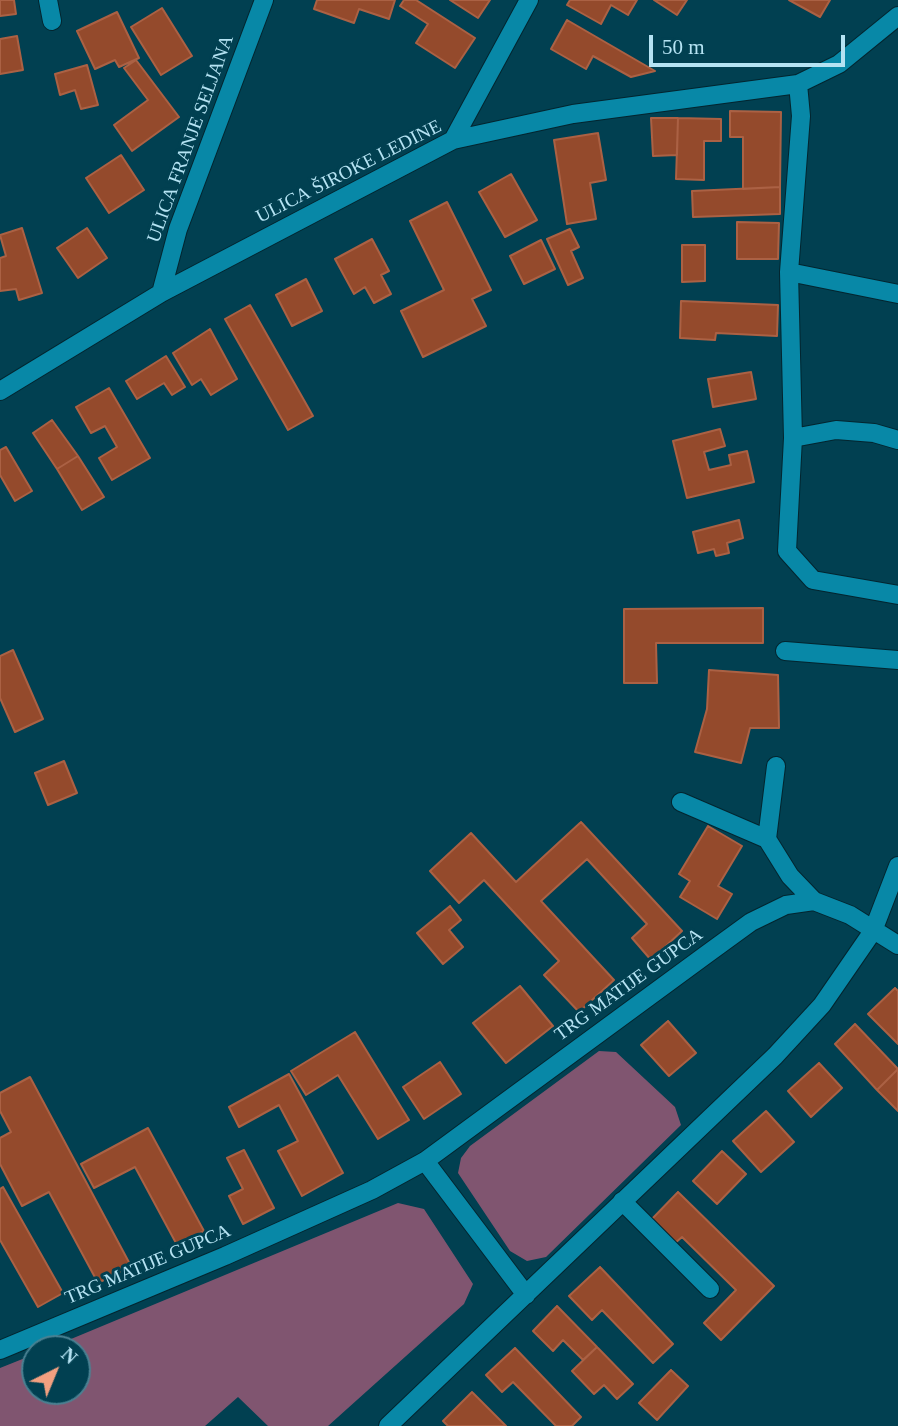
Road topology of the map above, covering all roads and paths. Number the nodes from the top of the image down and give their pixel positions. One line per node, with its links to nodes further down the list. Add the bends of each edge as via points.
1 (48, 0): 5 (street)
2 (264, 0): 9 (street, ULICA FRANJE SELJANA, via 178,229)
3 (529, 0): 7 (street)
4 (898, 16): 6 (street, ULICA ŠIROKE LEDINE, via 839,64)
5 (52, 21)
6 (798, 85): 7 (street, ULICA ŠIROKE LEDINE, via 573,114); 8 (street, via 801,116)
7 (453, 140): 9 (street, ULICA ŠIROKE LEDINE)
8 (789, 272): 10 (street); 12 (street)
9 (161, 293): 11 (street, ULICA ŠIROKE LEDINE)
10 (898, 294)
11 (0, 391)
12 (793, 438): 13 (street, via 836,430); 14 (street, via 787,551 813,580)
13 (898, 440)
14 (898, 595)
15 (785, 651): 16 (street)
16 (898, 660)
17 (776, 766): 19 (street)
18 (681, 802): 19 (street)
19 (767, 839): 21 (street, via 790,876)
20 (898, 866): 22 (street)
21 (814, 901): 22 (street); 24 (street, TRG MATIJE GUPCA, via 786,905 751,922)
22 (873, 930): 23 (street); 25 (street, via 822,1005 775,1056)
23 (898, 945)
24 (425, 1161): 27 (street); 28 (street, TRG MATIJE GUPCA, via 274,1234)
25 (622, 1201): 26 (street); 27 (street)
26 (710, 1289)
27 (526, 1294): 29 (street)
28 (0, 1350)
29 (388, 1426)

